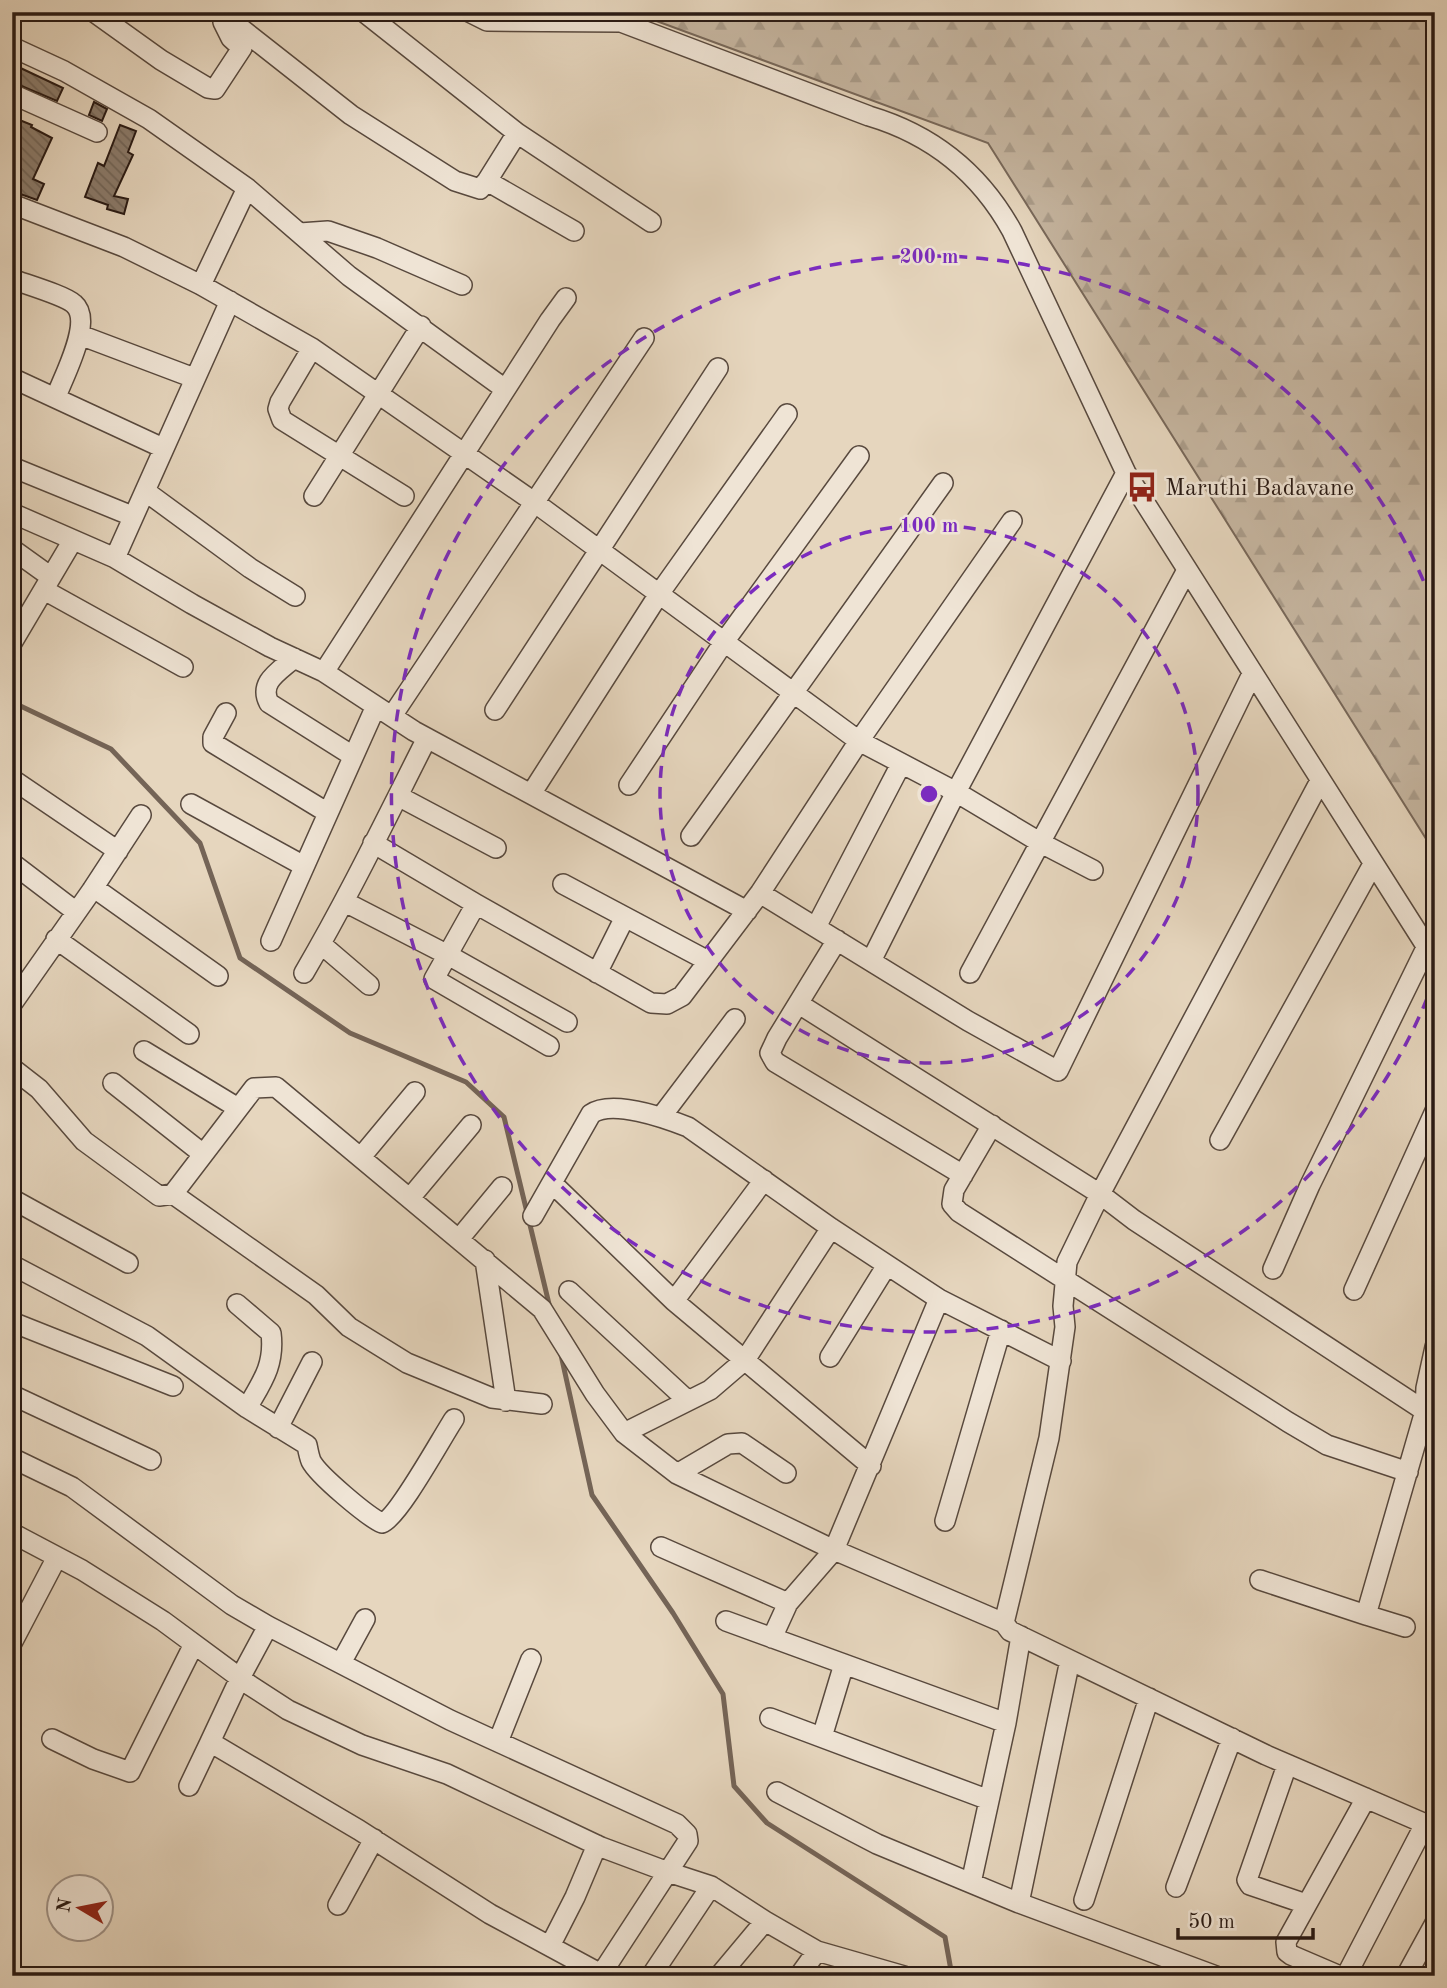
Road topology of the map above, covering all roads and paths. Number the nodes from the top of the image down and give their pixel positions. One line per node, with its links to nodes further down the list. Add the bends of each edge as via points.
1 (94, 12): 4 (street, via 161,60 215,89 242,48 226,29)
2 (364, 12): 8 (street)
3 (469, 12): 36 (street, via 487,21 621,22 895,124 947,153 977,181 1002,214)
4 (222, 13): 9 (street, via 351,115 426,163 470,187 480,189)
5 (12, 47): 10 (street, via 149,119)
6 (12, 94): 7 (street)
7 (97, 132)
8 (517, 133): 9 (street); 12 (street)
9 (487, 181): 13 (street)
10 (247, 188): 14 (street); 16 (street)
11 (12, 204): 16 (street, via 124,247)
12 (651, 222)
13 (574, 231)
14 (300, 233): 17 (street, via 328,231); 20 (street, via 349,276)
15 (12, 279): 21 (street, via 74,303 81,314)
16 (201, 285): 19 (street)
17 (462, 285)
18 (566, 298): 27 (street)
19 (230, 301): 23 (street); 26 (street)
20 (421, 326): 27 (street); 28 (street)
21 (80, 335): 26 (street); 29 (street)
22 (644, 338): 41 (street)
23 (312, 348): 28 (street); 33 (street, via 278,409 282,420)
24 (718, 368): 47 (street)
25 (12, 378): 29 (street)
26 (194, 378): 31 (street)
27 (505, 389): 32 (street)
28 (377, 393): 32 (street); 33 (street)
29 (56, 397): 31 (street)
30 (788, 414): 51 (street)
31 (163, 448): 38 (street)
32 (464, 454): 41 (street); 57 (street)
33 (338, 455): 39 (street); 40 (street)
34 (859, 456): 53 (street)
35 (12, 467): 43 (street)
36 (1126, 473): 49 (street); 70 (street)
37 (943, 483): 59 (street)
38 (145, 491): 43 (street); 52 (street)
39 (314, 496)
40 (404, 496)
41 (534, 502): 47 (street); 61 (street)
42 (12, 513): 45 (street)
43 (132, 516): 48 (street)
44 (1012, 521): 64 (street)
45 (73, 540): 48 (street); 50 (street)
46 (12, 549): 50 (street)
47 (598, 550): 51 (street); 60 (street)
48 (115, 558): 55 (street)
49 (1187, 570): 58 (street); 78 (street)
50 (47, 584): 54 (street); 56 (street)
51 (659, 594): 53 (street); 71 (street)
52 (295, 596)
53 (724, 642): 59 (street); 69 (street)
54 (12, 643)
55 (294, 658): 57 (street); 65 (street, via 266,683 264,694 269,703)
56 (183, 667)
57 (324, 672): 61 (street)
58 (1252, 674): 68 (street); 101 (street, via 1058,1071)
59 (793, 692): 64 (street); 76 (street)
60 (495, 710)
61 (384, 711): 63 (street); 65 (street)
62 (226, 713): 74 (street, via 213,743)
63 (427, 738): 71 (street); 72 (street)
64 (859, 741): 66 (street); 87 (street)
65 (353, 756): 74 (street)
66 (901, 764): 70 (street); 93 (street)
67 (12, 779): 80 (street)
68 (1320, 781): 82 (street); 130 (street)
69 (629, 785)
70 (956, 792): 78 (street); 101 (street)
71 (531, 794): 90 (street)
72 (398, 796): 77 (street); 79 (street)
73 (191, 804): 83 (street)
74 (328, 813): 83 (street)
75 (141, 815): 80 (street)
76 (691, 836)
77 (373, 843): 88 (street); 89 (street)
78 (1041, 843): 84 (street); 104 (street)
79 (496, 848)
80 (118, 851): 86 (street)
81 (12, 863): 91 (street)
82 (1373, 864): 98 (street); 122 (street)
83 (304, 866): 96 (street)
84 (1093, 870)
85 (563, 884): 92 (street)
86 (92, 890): 91 (street); 105 (street)
87 (760, 893): 90 (street); 93 (street)
88 (345, 902): 97 (street); 99 (street)
89 (476, 904): 99 (street); 103 (street)
90 (747, 911): 100 (street)
91 (75, 912): 94 (street)
92 (625, 917): 100 (street); 103 (street)
93 (816, 927): 95 (street)
94 (56, 939): 107 (street); 111 (street)
95 (837, 940): 101 (street); 108 (street)
96 (271, 941)
97 (321, 944): 102 (street); 106 (street)
98 (1430, 954): 140 (street, via 1310,1185)
99 (448, 955): 110 (street); 112 (street, via 434,979)
100 (708, 961): 103 (street, via 682,996 667,1004 651,1003)
101 (871, 961)
102 (304, 972)
103 (597, 973)
104 (970, 973)
105 (218, 976)
106 (369, 985)
107 (12, 1004)
108 (799, 1004): 121 (street); 125 (street, via 770,1053 775,1062)
109 (735, 1019): 119 (street)
110 (567, 1021)
111 (189, 1034)
112 (549, 1046)
113 (144, 1051): 117 (street)
114 (12, 1068): 129 (street, via 39,1089 84,1141 159,1196)
115 (113, 1083): 123 (street)
116 (415, 1093): 124 (street)
117 (238, 1108): 123 (street); 124 (street, via 254,1088 276,1087)
118 (1435, 1111): 142 (street)
119 (661, 1117): 126 (street, via 688,1127); 127 (street, via 599,1108 591,1114)
120 (471, 1125): 131 (street)
121 (992, 1125): 125 (street); 130 (street)
122 (1220, 1140)
123 (203, 1154): 129 (street)
124 (361, 1157): 131 (street)
125 (963, 1175): 141 (street, via 952,1204 959,1212)
126 (764, 1180): 134 (street); 145 (street)
127 (552, 1183): 133 (street); 145 (street)
128 (502, 1187): 135 (street)
129 (173, 1194): 157 (street, via 316,1295 365,1338 407,1363)
130 (1100, 1194): 141 (street, via 1067,1262); 160 (street)
131 (410, 1198): 135 (street)
132 (12, 1199): 137 (street)
133 (533, 1216)
134 (831, 1228): 139 (street); 151 (street)
135 (459, 1239): 136 (street)
136 (485, 1260): 157 (street); 163 (street, via 542,1309)
137 (128, 1263)
138 (12, 1265): 159 (street, via 147,1336)
139 (887, 1265): 144 (street); 150 (street)
140 (1273, 1269)
141 (1064, 1278): 152 (street); 167 (street, via 1298,1428 1327,1444)
142 (1354, 1290)
143 (569, 1291): 156 (street)
144 (939, 1299): 148 (street); 166 (street)
145 (674, 1301): 151 (street)
146 (237, 1304): 159 (street, via 271,1333 273,1353)
147 (12, 1322): 154 (street)
148 (1001, 1330): 152 (street); 170 (street)
149 (1435, 1347): 160 (street, via 1426,1388)
150 (830, 1357)
151 (745, 1360): 156 (street, via 710,1390); 166 (street)
152 (1061, 1361): 180 (street, via 1049,1438)
153 (312, 1362): 162 (street)
154 (173, 1386)
155 (12, 1395): 165 (street)
156 (687, 1400): 163 (street)
157 (506, 1401): 158 (street)
158 (542, 1404)
159 (247, 1408): 162 (street)
160 (1430, 1413): 167 (street)
161 (454, 1419): 162 (street, via 382,1524 318,1471 307,1445)
162 (278, 1428)
163 (624, 1433): 169 (street)
164 (12, 1458): 181 (street, via 72,1487 232,1605)
165 (151, 1460)
166 (871, 1466): 173 (street)
167 (1408, 1472): 177 (street)
168 (786, 1473): 169 (street, via 742,1443 728,1444)
169 (677, 1474): 173 (street)
170 (945, 1521)
171 (12, 1534): 174 (street)
172 (661, 1547): 176 (street)
173 (834, 1550): 176 (street); 180 (street)
174 (57, 1557): 185 (street); 186 (street)
175 (1260, 1580): 177 (street)
176 (788, 1604): 184 (street)
177 (1366, 1615): 182 (street)
178 (365, 1619): 189 (street)
179 (726, 1621): 184 (street)
180 (1004, 1623): 183 (street)
181 (268, 1626): 189 (street); 191 (street)
182 (1405, 1627)
183 (1021, 1636): 188 (street); 194 (street)
184 (772, 1638): 190 (street)
185 (12, 1643)
186 (194, 1644): 191 (street); 197 (street, via 130,1772)
187 (531, 1659): 199 (street)
188 (1070, 1660): 192 (street); 213 (street)
189 (341, 1664): 199 (street)
190 (844, 1664): 194 (street); 195 (street)
191 (240, 1678): 198 (street); 207 (street, via 288,1710 362,1745 447,1774)
192 (1149, 1698): 196 (street); 212 (street)
193 (770, 1718): 195 (street)
194 (1006, 1723): 204 (street)
195 (822, 1737): 204 (street)
196 (1232, 1738): 200 (street); 211 (street)
197 (52, 1739)
198 (211, 1742): 201 (street); 206 (street)
199 (498, 1742): 208 (street, via 677,1825 688,1841)
200 (1287, 1765): 203 (street); 214 (street, via 1247,1880 1250,1885)
201 (190, 1786)
202 (777, 1792): 209 (street, via 877,1844)
203 (1366, 1798): 205 (street); 214 (street)
204 (989, 1800): 209 (street)
205 (1430, 1826): 229 (street)
206 (374, 1839): 215 (street); 218 (street, via 490,1914)
207 (597, 1845): 208 (street); 218 (street)
208 (668, 1872): 210 (street); 222 (street)
209 (971, 1883): 213 (street)
210 (712, 1886): 216 (street); 223 (street)
211 (1176, 1887)
212 (1084, 1900)
213 (1019, 1903): 220 (street)
214 (1306, 1904): 221 (street, via 1289,1934 1287,1952)
215 (338, 1905)
216 (765, 1922): 219 (street); 224 (street)
217 (1435, 1923): 230 (street)
218 (550, 1946): 222 (street)
219 (817, 1951): 225 (street); 226 (street)
220 (1192, 1972): 227 (street)
221 (1320, 1972): 228 (street)
222 (601, 1975)
223 (651, 1976)
224 (719, 1976)
225 (799, 1976)
226 (904, 1976)
227 (1216, 1976)
228 (1340, 1976)
229 (1346, 1976)
230 (1406, 1976)

